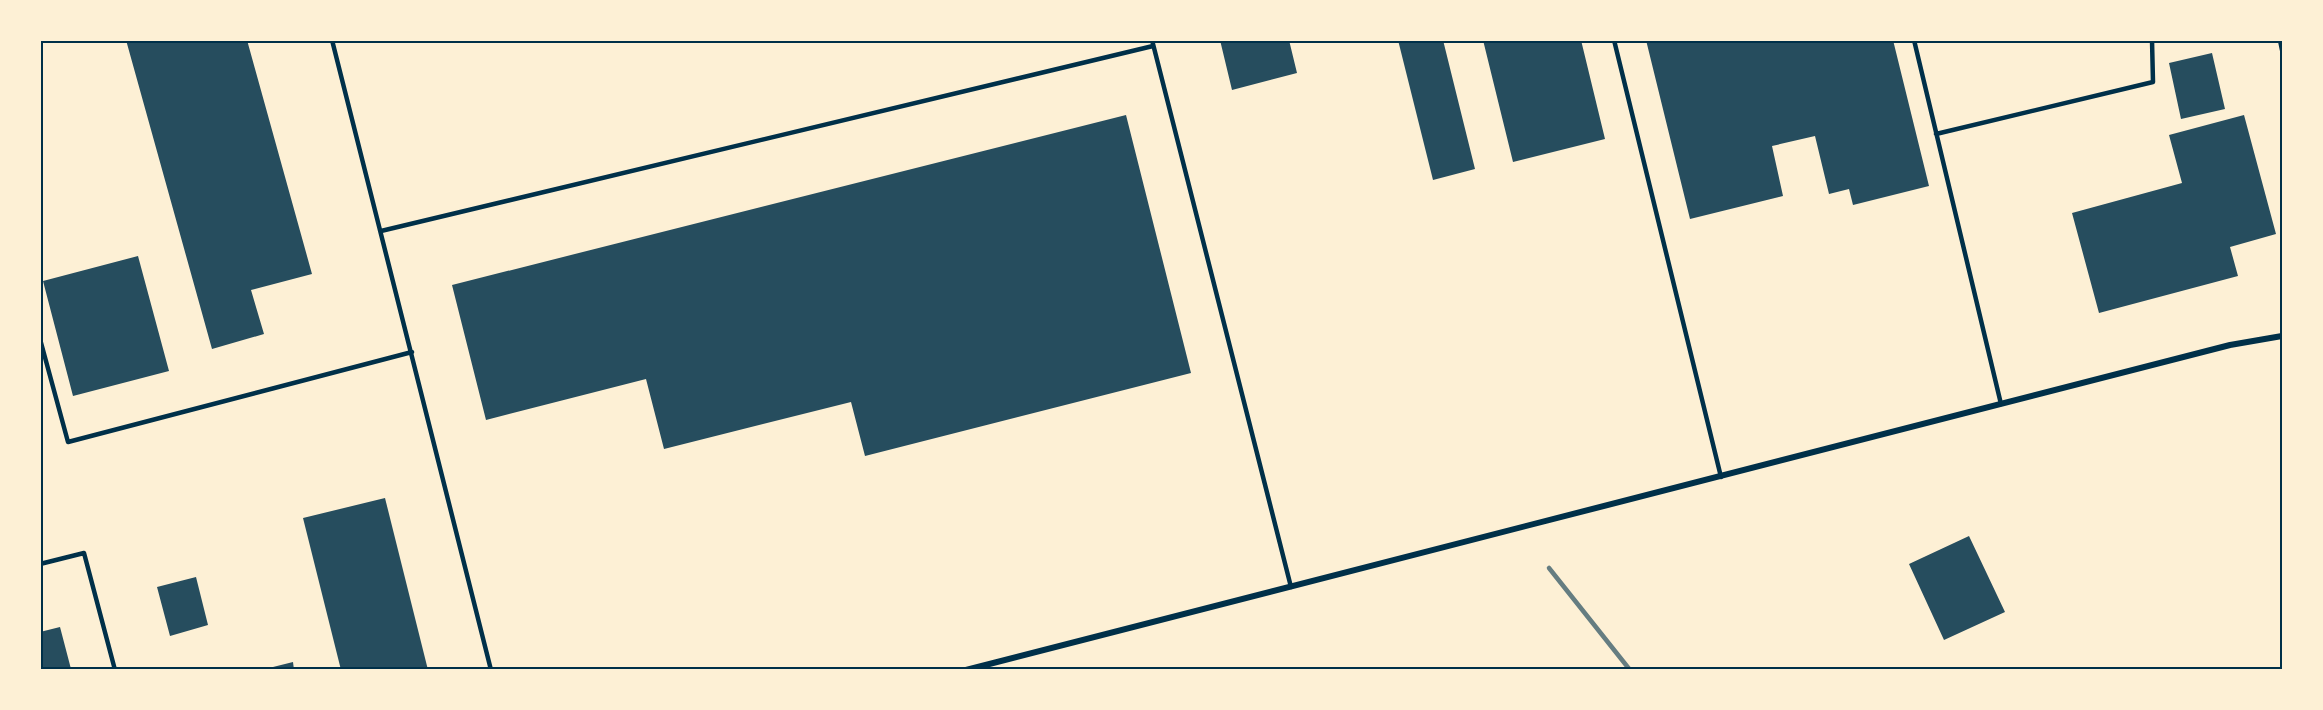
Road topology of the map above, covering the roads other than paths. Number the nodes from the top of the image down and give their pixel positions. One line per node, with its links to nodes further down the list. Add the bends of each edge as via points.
1 (332, 40): 9 (lane)
2 (1614, 40): 14 (lane)
3 (1914, 40): 8 (lane)
4 (2152, 40): 8 (lane, via 2154,82)
5 (2280, 40): 7 (lane)
6 (1152, 43): 9 (lane); 16 (lane)
7 (2283, 50)
8 (1936, 134): 13 (lane)
9 (381, 231): 12 (lane)
10 (2283, 336): 13 (street, via 2230,345)
11 (40, 339): 12 (lane, via 68,442)
12 (412, 352): 18 (lane)
13 (2001, 404): 14 (street)
14 (1721, 477): 16 (street)
15 (40, 564): 17 (lane, via 84,554)
16 (1291, 587): 19 (street)
17 (115, 669)
18 (491, 669)
19 (966, 669)

